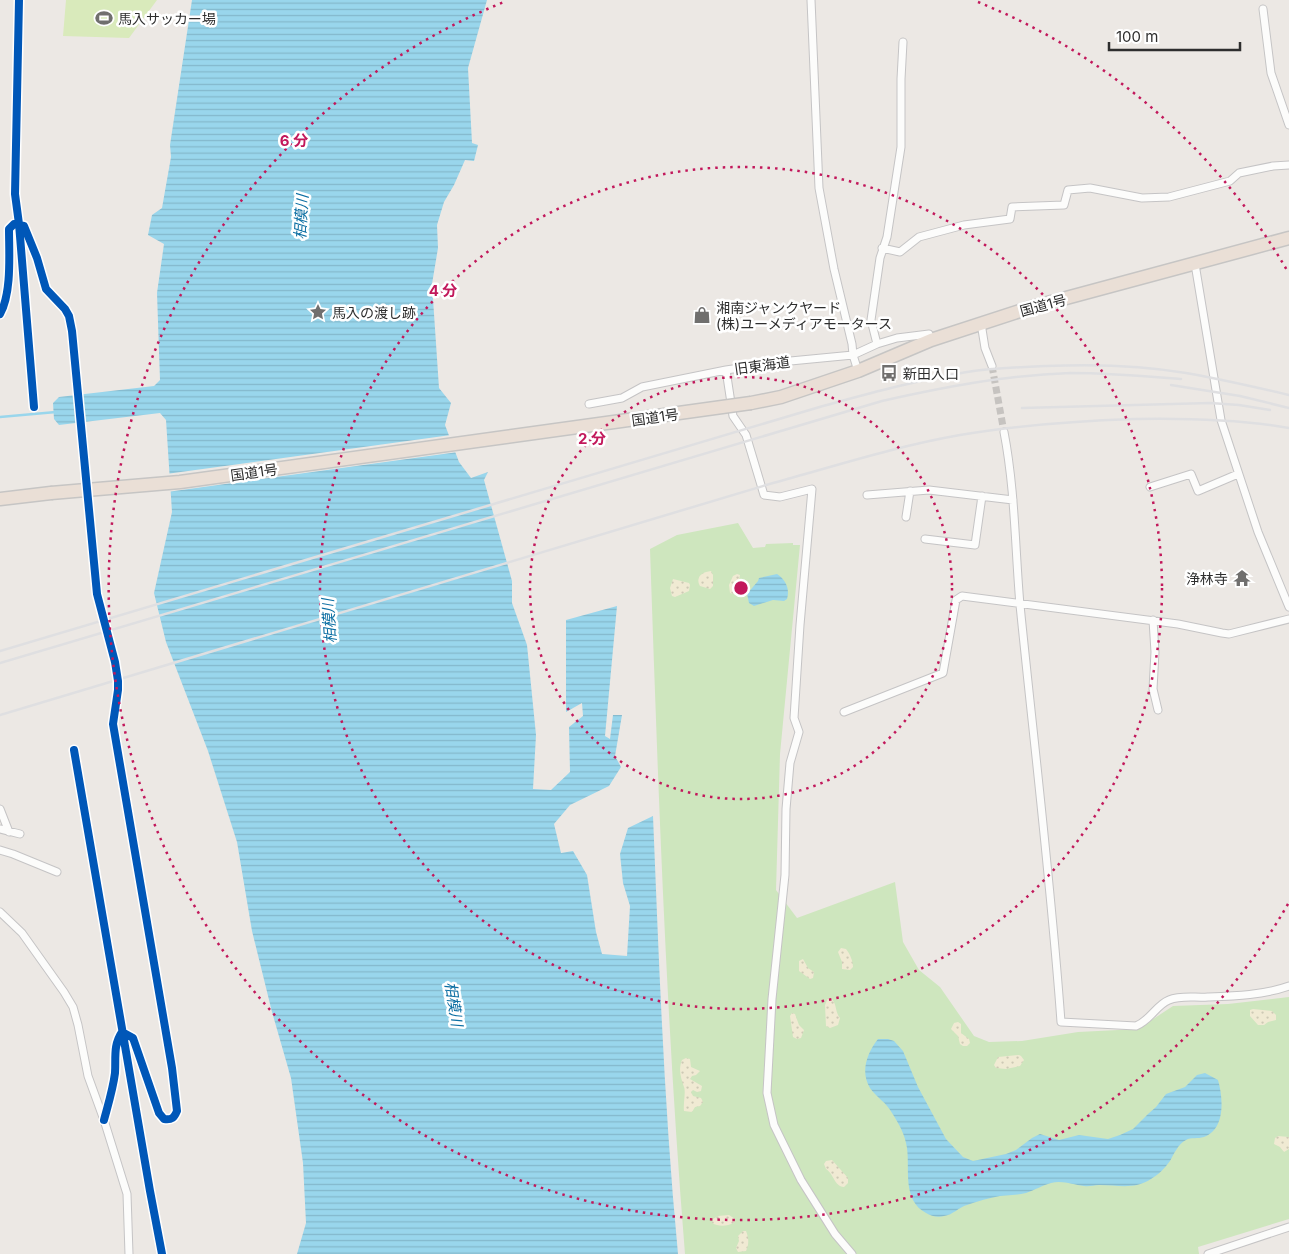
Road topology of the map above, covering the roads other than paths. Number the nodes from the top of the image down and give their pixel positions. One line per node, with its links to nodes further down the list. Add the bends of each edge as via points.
1 (811, 0): 12 (street, via 819,188)
2 (1263, 9): 4 (street, via 1272,73)
3 (903, 42): 7 (street, via 901,147 887,237)
4 (1289, 125)
5 (1289, 165): 7 (street, via 1239,173 1230,181 1169,197 1142,198 1090,188 1068,190 1064,205 1012,207 1010,219 964,225 919,237 900,252)
6 (1289, 238): 8 (highway, 国道1号)
7 (882, 248): 11 (street, via 872,320)
8 (1195, 264): 9 (highway, 国道1号); 18 (street, via 1221,420)
9 (981, 323): 10 (highway, 国道1号); 13 (street)
10 (931, 340): 11 (street, 旧東海道, via 929,334 913,335); 15 (highway, 国道1号)
11 (877, 344): 12 (street, 旧東海道)
12 (853, 355): 14 (street, 旧東海道); 15 (street)
13 (992, 366)
14 (726, 370): 16 (street, 旧東海道, via 642,387 622,398); 43 (street, via 733,416 746,435 764,495 780,497 812,489 794,718 799,732 790,763 786,808 785,875 772,999 767,1093 774,1125 801,1180 835,1234)
15 (858, 371): 23 (highway, 国道1号, bridge, via 781,397 751,403 180,482)
16 (589, 404)
17 (1004, 432): 24 (street)
18 (1238, 474): 19 (street, via 1198,491 1191,474); 28 (street)
19 (1150, 487)
20 (910, 491): 21 (street); 22 (street); 25 (street)
21 (867, 495)
22 (982, 496): 24 (street); 26 (street, via 975,545)
23 (0, 499)
24 (1013, 500): 27 (street)
25 (906, 517)
26 (925, 539)
27 (1020, 603): 30 (street); 32 (street, via 962,596 956,600 943,673); 40 (street, via 1061,1022 1136,1026 1146,1022 1168,1000 1253,994)
28 (1289, 607)
29 (1289, 619): 30 (street, via 1230,634)
30 (1153, 620): 31 (street, via 1153,688)
31 (1158, 710)
32 (844, 712)
33 (0, 809): 35 (street)
34 (0, 830): 35 (street)
35 (9, 832): 36 (street)
36 (20, 834)
37 (0, 850): 38 (street)
38 (58, 872)
39 (0, 912): 42 (street, via 22,933 72,1007 88,1076 127,1194)
40 (1289, 986)
41 (1289, 1227): 44 (street)
42 (129, 1254)
43 (852, 1254)
44 (1208, 1254)

